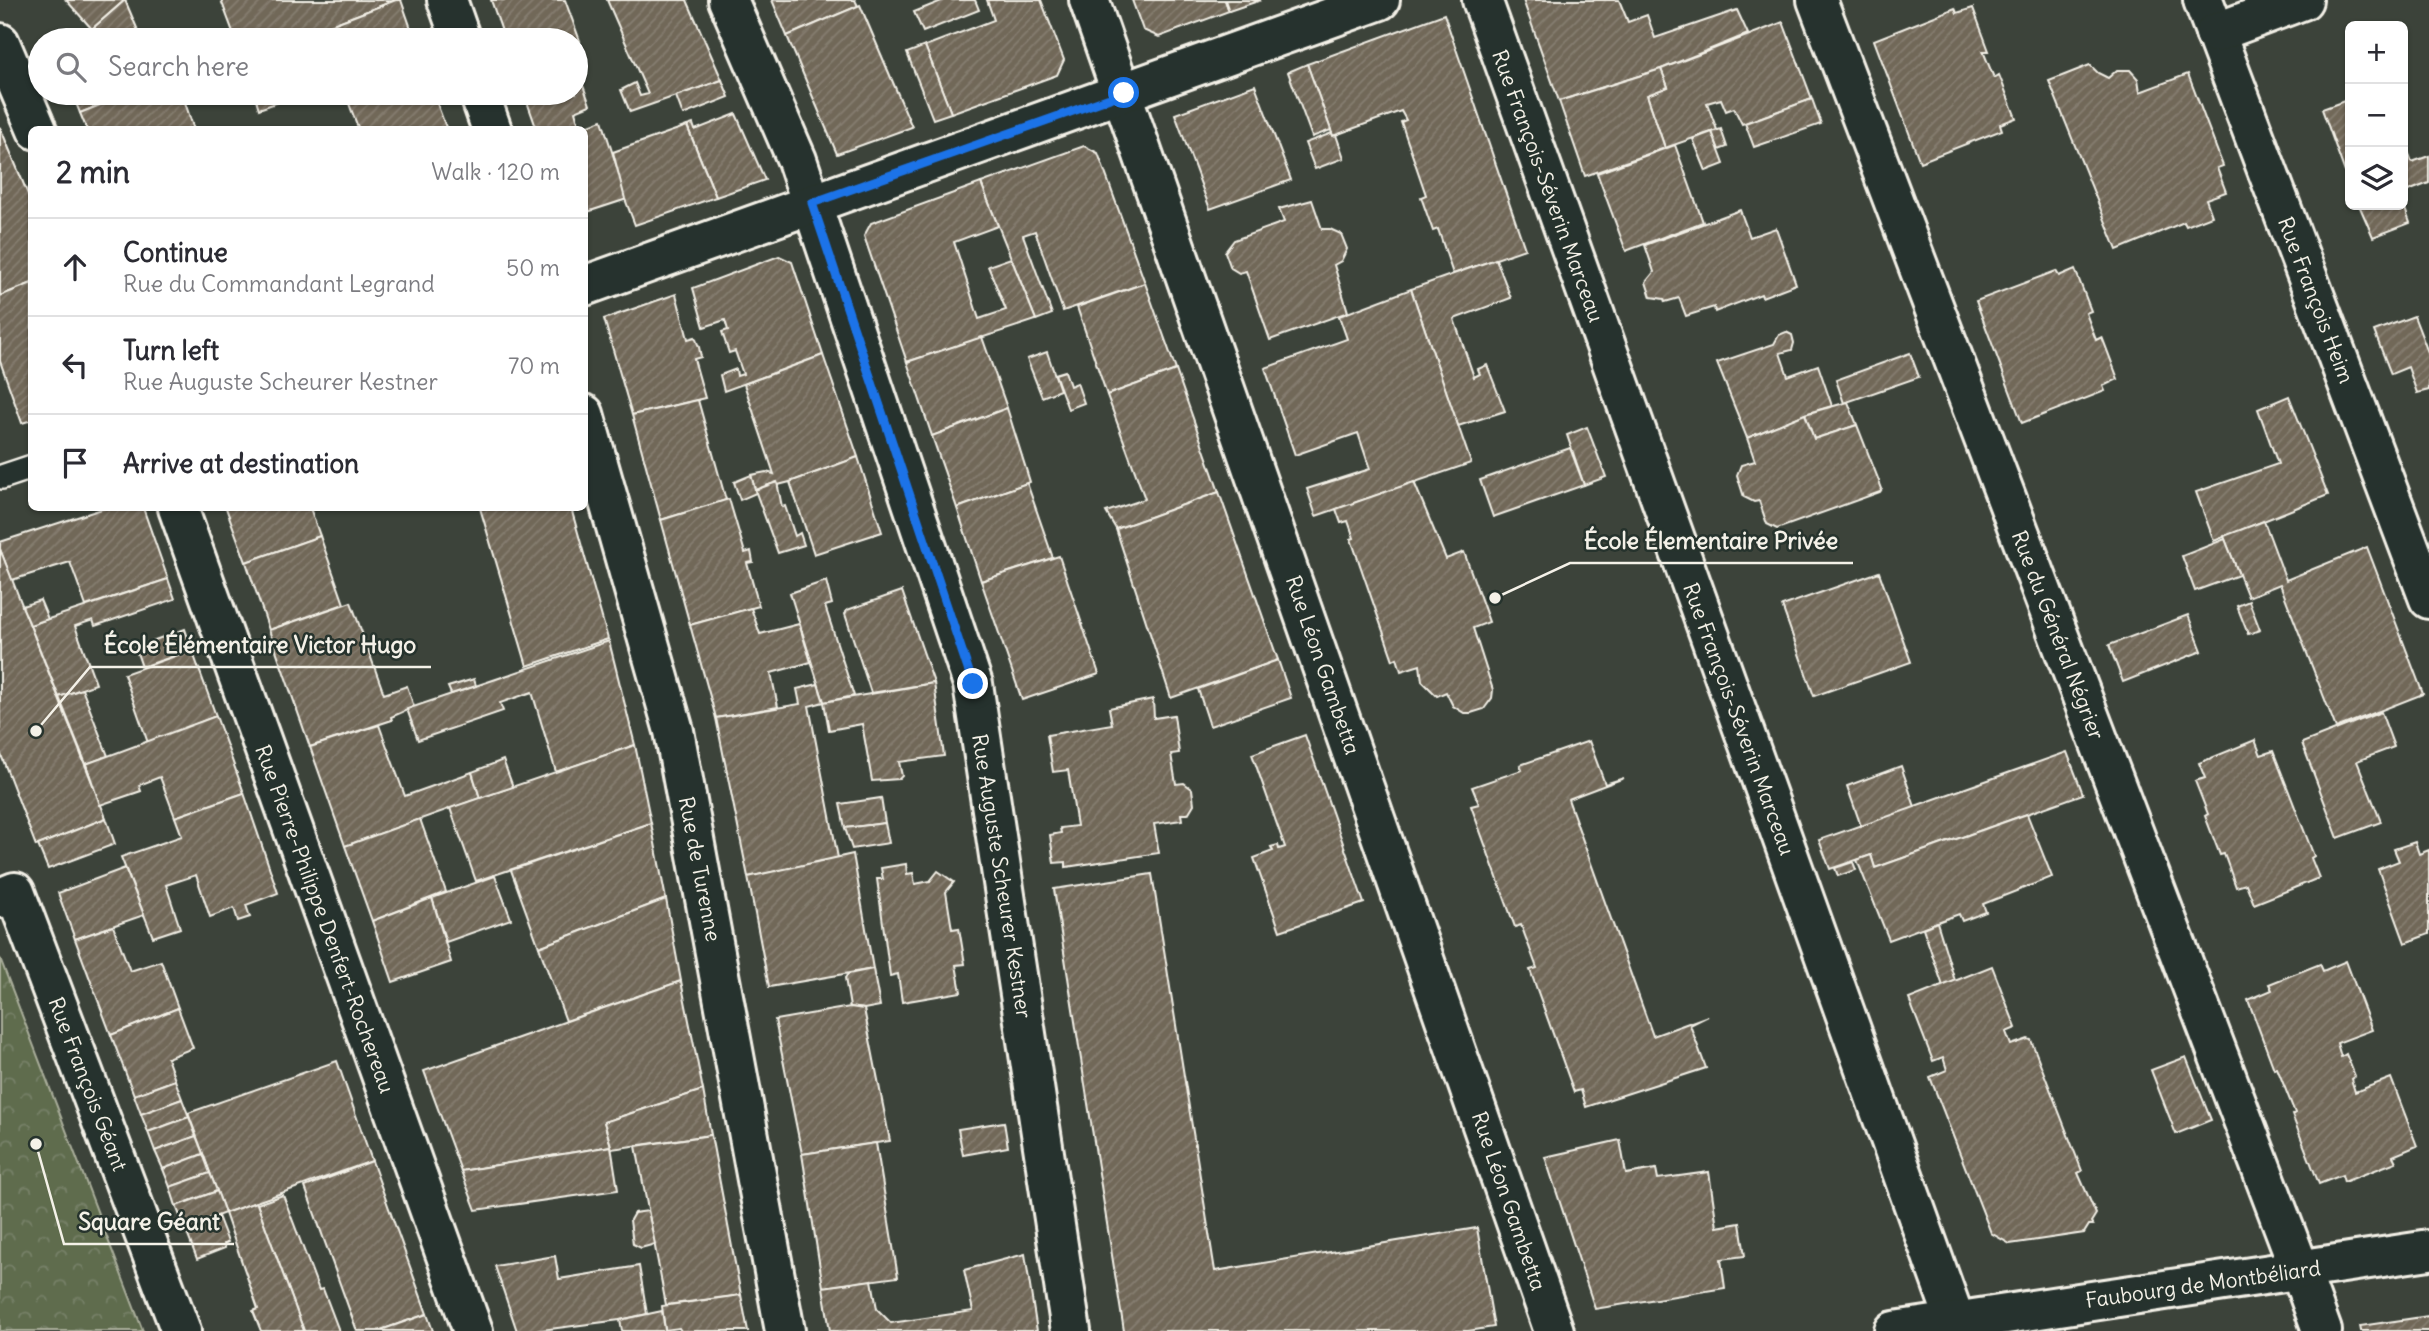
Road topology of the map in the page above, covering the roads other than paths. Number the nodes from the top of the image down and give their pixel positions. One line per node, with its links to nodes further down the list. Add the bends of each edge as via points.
1 (447, 0): 9 (street)
2 (728, 0): 15 (street, Rue Auguste Scheurer Kestner)
3 (1089, 0): 11 (street, Rue Léon Gambetta)
4 (1380, 0): 11 (street)
5 (1482, 0): 25 (street, Rue François-Séverin Marceau)
6 (1817, 0): 24 (street, Rue du Général Négrier)
7 (2303, 0): 8 (street)
8 (2209, 16): 21 (street, Rue François Heim)
9 (457, 28)
10 (0, 43): 13 (street)
11 (1124, 93): 15 (street); 30 (street, Rue Léon Gambetta)
12 (483, 105): 14 (street)
13 (35, 126)
14 (491, 126)
15 (812, 203): 16 (street); 29 (street, Rue Auguste Scheurer Kestner, via 973,684)
16 (588, 285)
17 (588, 428): 28 (street, Rue de Turenne, via 674,731)
18 (28, 468): 19 (lane)
19 (2, 477)
20 (179, 511): 27 (street, Rue Pierre-Philippe Denfert-Rochereau)
21 (2429, 599)
22 (0, 898): 26 (street, Rue François Géant, via 15,892)
23 (2429, 1251): 24 (street, Faubourg de Montbéliard)
24 (2300, 1270): 25 (street, Faubourg de Montbéliard); 32 (street, Rue du Général Négrier)
25 (1955, 1320): 31 (street, Faubourg de Montbéliard)
26 (181, 1331)
27 (473, 1331)
28 (785, 1331)
29 (1071, 1331)
30 (1554, 1331)
31 (1894, 1331)
32 (2322, 1331)

